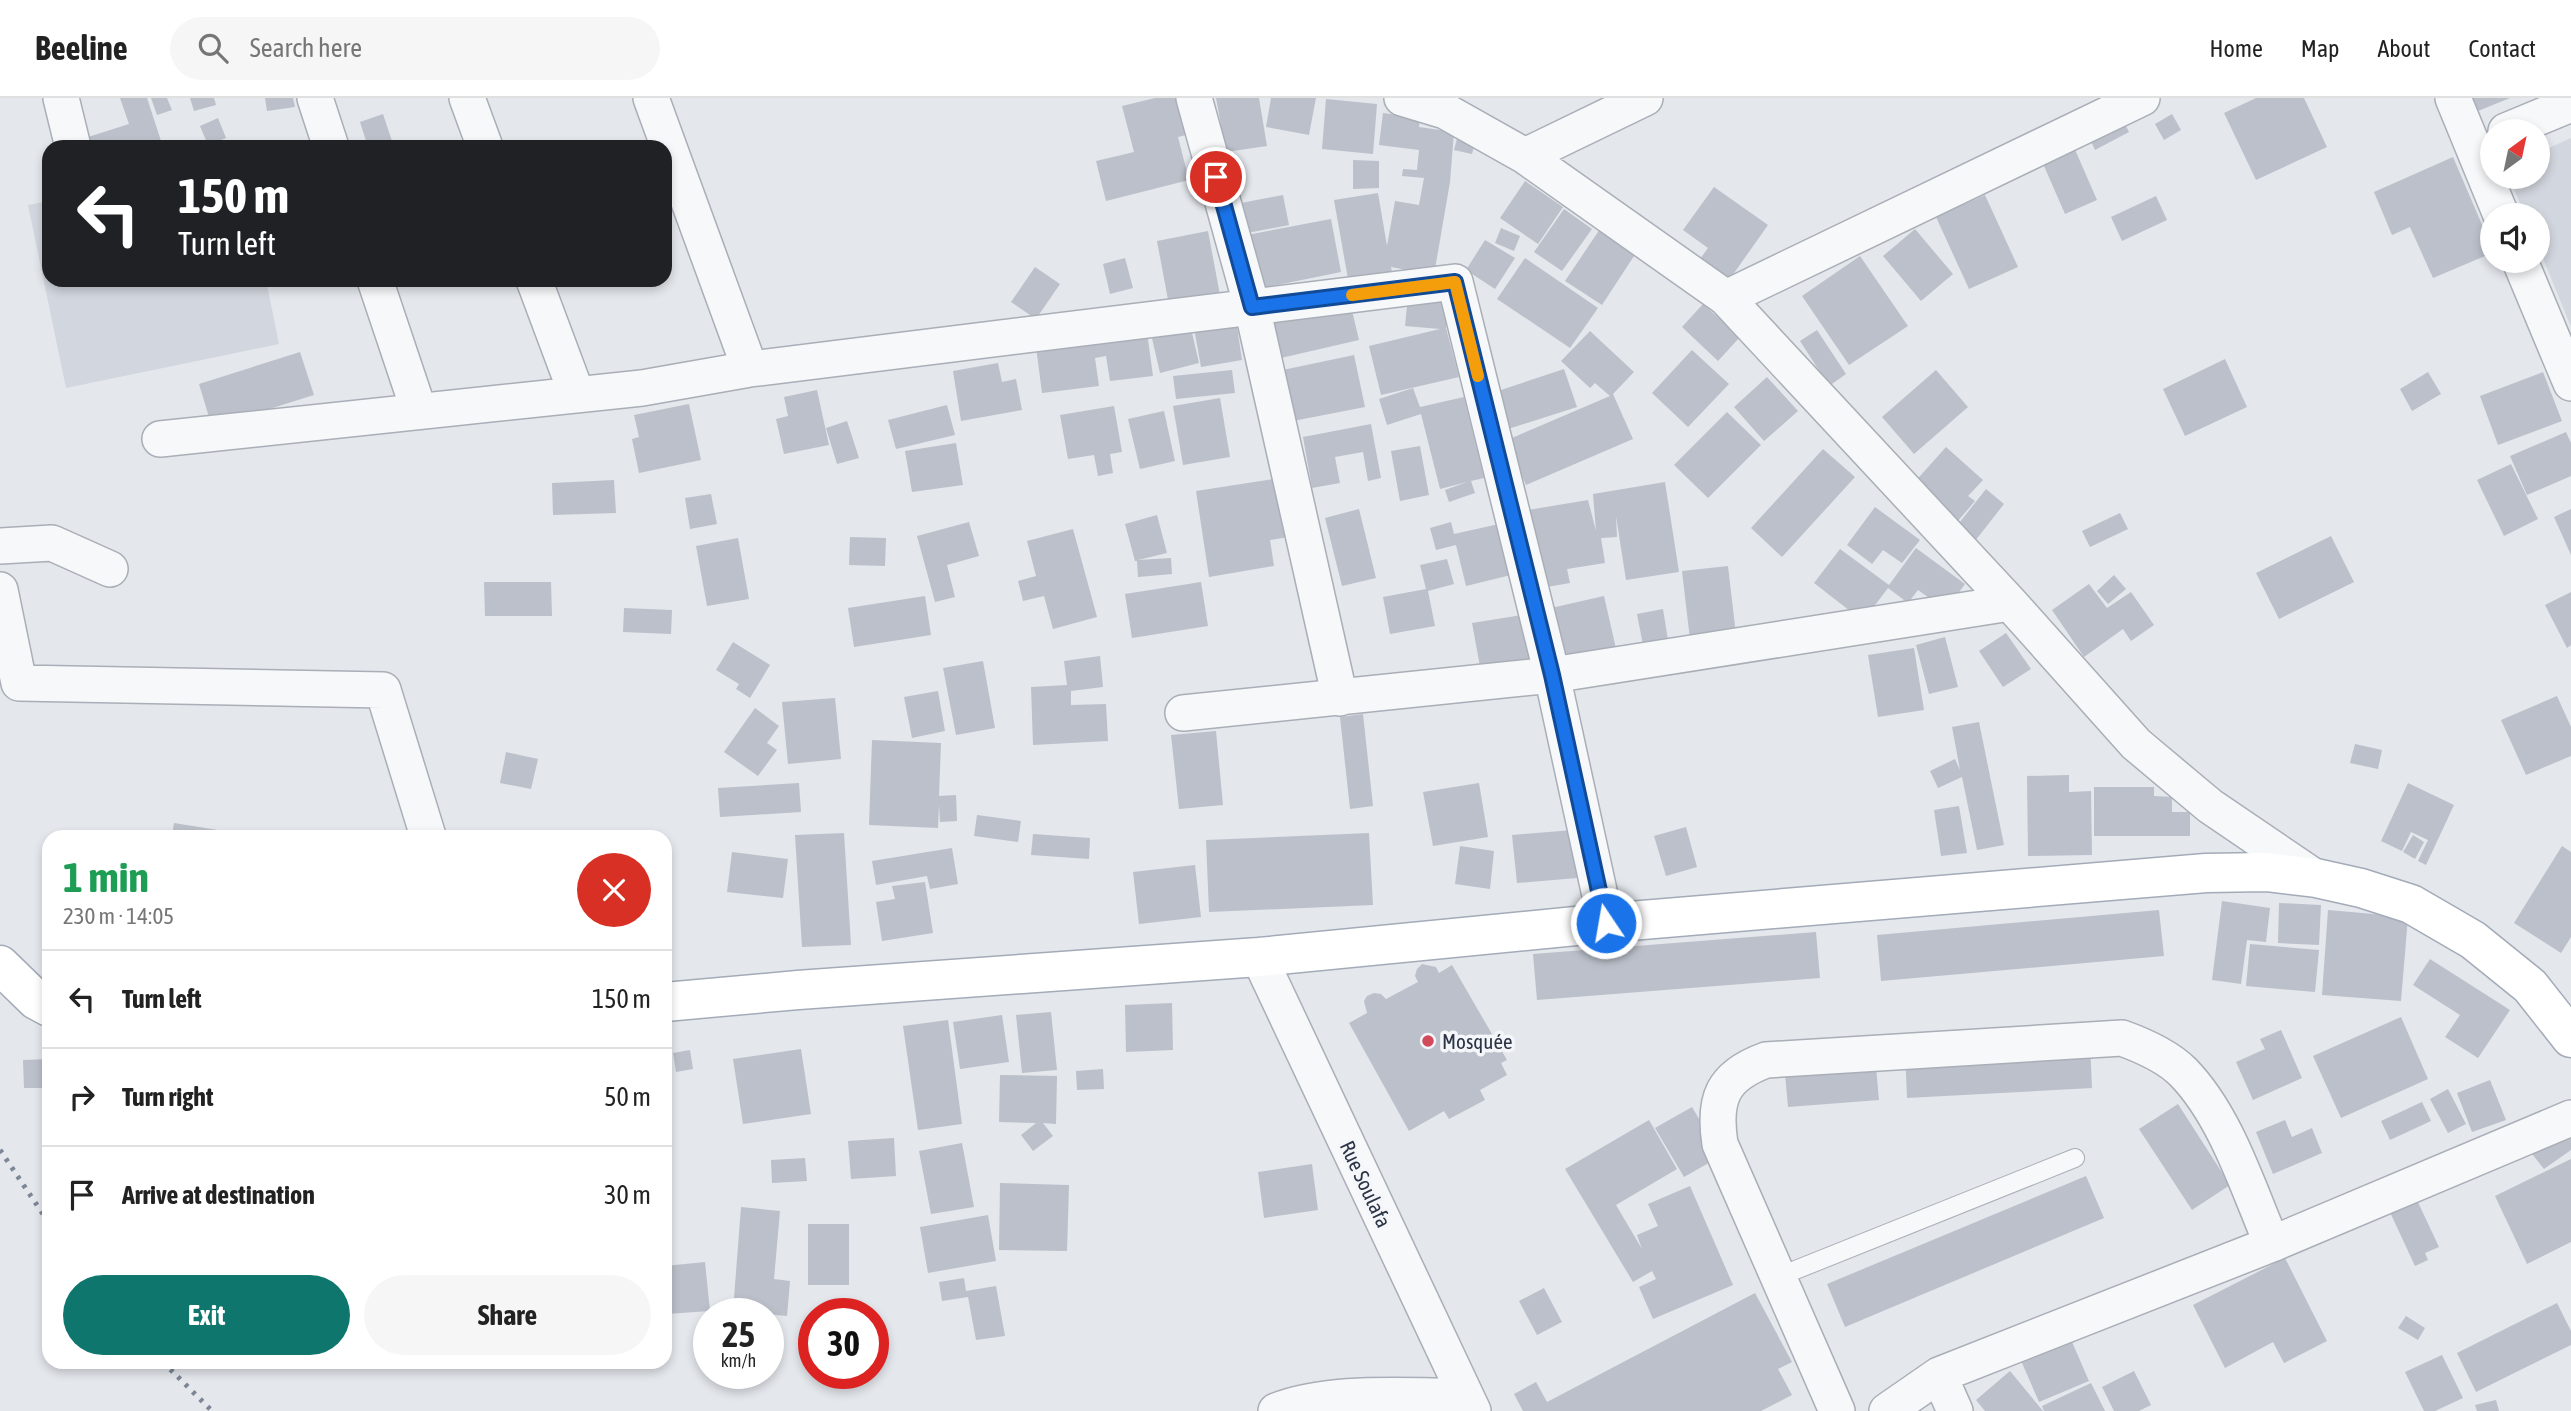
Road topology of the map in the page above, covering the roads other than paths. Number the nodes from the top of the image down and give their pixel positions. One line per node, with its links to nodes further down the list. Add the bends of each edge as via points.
1 (61, 98): 14 (street)
2 (315, 98): 15 (street)
3 (467, 98): 16 (street)
4 (652, 98): 17 (street)
5 (1194, 98): 24 (street)
6 (1402, 98): 10 (street)
7 (1645, 98): 19 (street)
8 (2141, 98): 23 (street)
9 (2453, 98): 13 (street)
10 (1447, 104): 19 (street)
11 (2571, 104): 12 (street)
12 (2535, 119)
13 (2480, 139)
14 (71, 140)
15 (329, 140)
16 (482, 140)
17 (667, 140)
18 (672, 153): 25 (street)
19 (1525, 156): 23 (street)
20 (2525, 273): 26 (street)
21 (377, 287): 28 (street)
22 (537, 287): 27 (street)
23 (1726, 298): 33 (street)
24 (1252, 307): 25 (street); 34 (street, via 1455,282); 35 (street)
25 (750, 369): 27 (street)
26 (2571, 383)
27 (577, 395): 28 (street)
28 (419, 411): 29 (street)
29 (160, 439)
30 (0, 545): 31 (street, via 52,543)
31 (110, 569)
32 (0, 590): 37 (street, via 19,683 383,690)
33 (2010, 603): 34 (street); 38 (street, via 2136,744 2210,806)
34 (1552, 675): 35 (street); 39 (street)
35 (1340, 698): 36 (street)
36 (1183, 713)
37 (426, 830)
38 (2316, 878): 39 (main road, via 2266,872 2206,873); 44 (main road, via 2411,904 2473,940 2530,986)
39 (1606, 923): 40 (main road)
40 (1259, 957): 42 (main road); 50 (street, Rue Soulafa)
41 (0, 965): 43 (main road)
42 (672, 1001)
43 (42, 1003)
44 (2571, 1038)
45 (2571, 1118): 47 (street)
46 (2075, 1158): 48 (lane)
47 (2272, 1244): 48 (street, via 2216,1116 2183,1072 2151,1049 2122,1038 1766,1060 1728,1081 1716,1117 1720,1144); 49 (street)
48 (1778, 1276): 52 (street)
49 (1939, 1375): 53 (street); 54 (street)
50 (1470, 1404): 51 (street, via 1353,1397)
51 (1276, 1411)
52 (1837, 1411)
53 (1887, 1411)
54 (1955, 1411)

